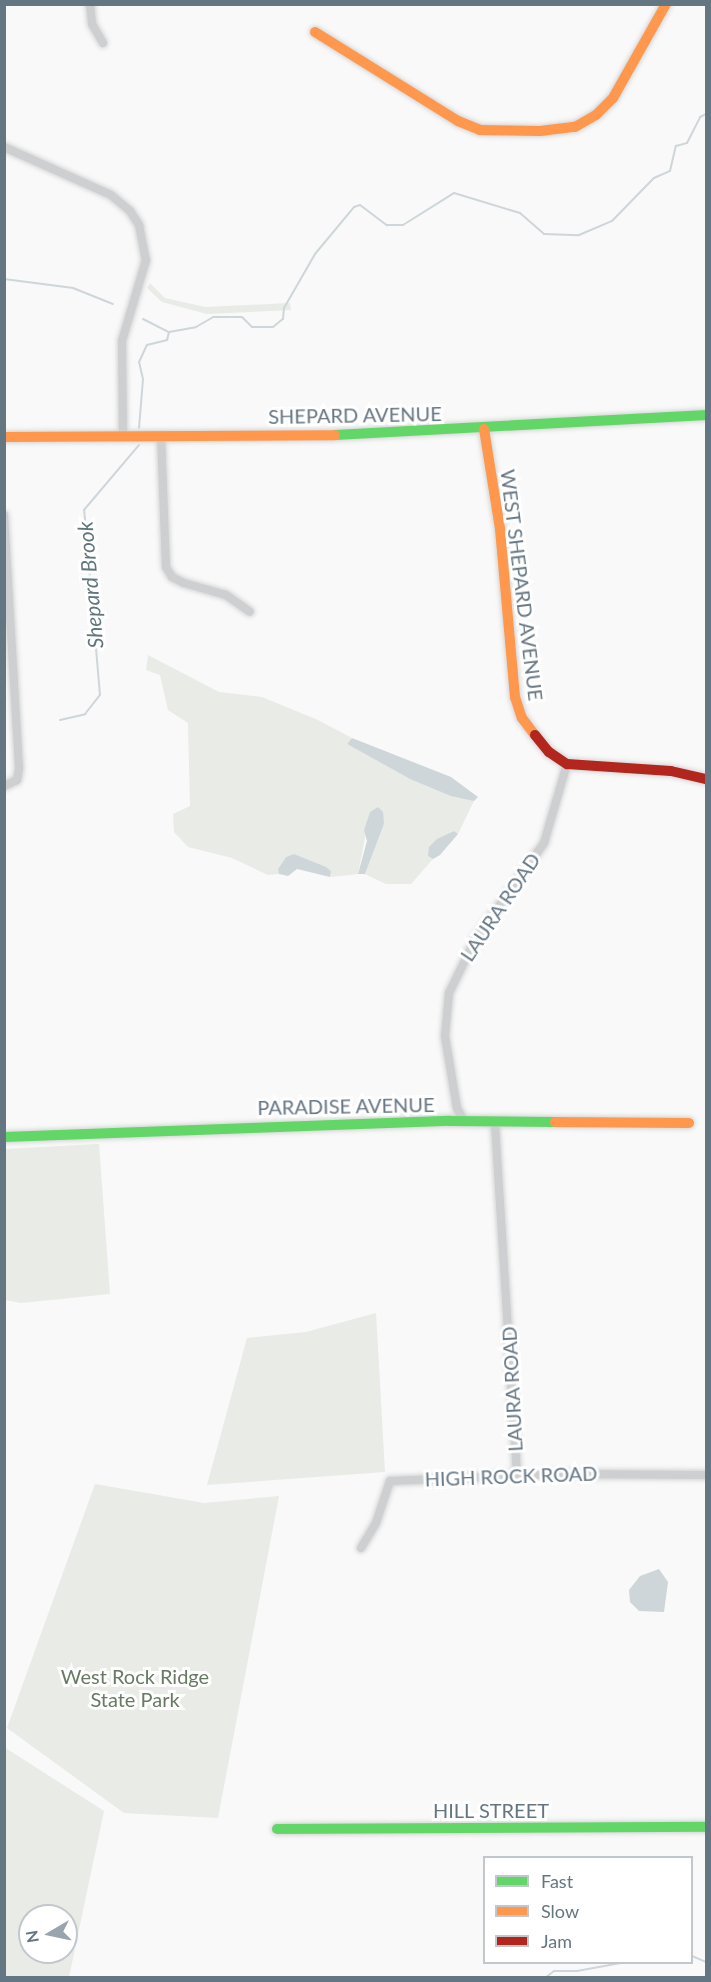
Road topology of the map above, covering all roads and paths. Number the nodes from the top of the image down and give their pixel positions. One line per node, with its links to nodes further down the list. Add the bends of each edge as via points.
1 (90, 4): 4 (street, via 92,24)
2 (666, 4): 3 (street, via 613,98 596,115 575,127 540,131 480,130 458,121)
3 (315, 32)
4 (103, 43)
5 (4, 147): 9 (street, via 111,195 139,225 146,260 122,341)
6 (706, 415): 7 (street, SHEPARD AVENUE)
7 (484, 429): 10 (street, SHEPARD AVENUE, via 353,435); 14 (street, WEST SHEPARD AVENUE, via 500,529 515,697 535,738)
8 (4, 436): 9 (street, SHEPARD AVENUE)
9 (123, 436): 10 (street, SHEPARD AVENUE)
10 (161, 436): 13 (street, via 166,567 172,577 226,595)
11 (4, 515): 12 (street)
12 (6, 585): 16 (street, via 17,780)
13 (250, 612)
14 (567, 765): 15 (street, via 671,771); 17 (street, LAURA ROAD, via 544,843 476,938 449,993 445,1036 455,1099)
15 (706, 779)
16 (4, 786)
17 (464, 1121): 19 (street, PARADISE AVENUE); 20 (street, PARADISE AVENUE)
18 (689, 1123): 19 (street, PARADISE AVENUE)
19 (495, 1124): 21 (street, LAURA ROAD)
20 (4, 1137)
21 (517, 1475): 22 (street, HIGH ROCK ROAD); 23 (street, HIGH ROCK ROAD, via 390,1481 376,1523)
22 (706, 1475)
23 (361, 1548)
24 (706, 1827): 25 (street, HILL STREET)
25 (277, 1829)

